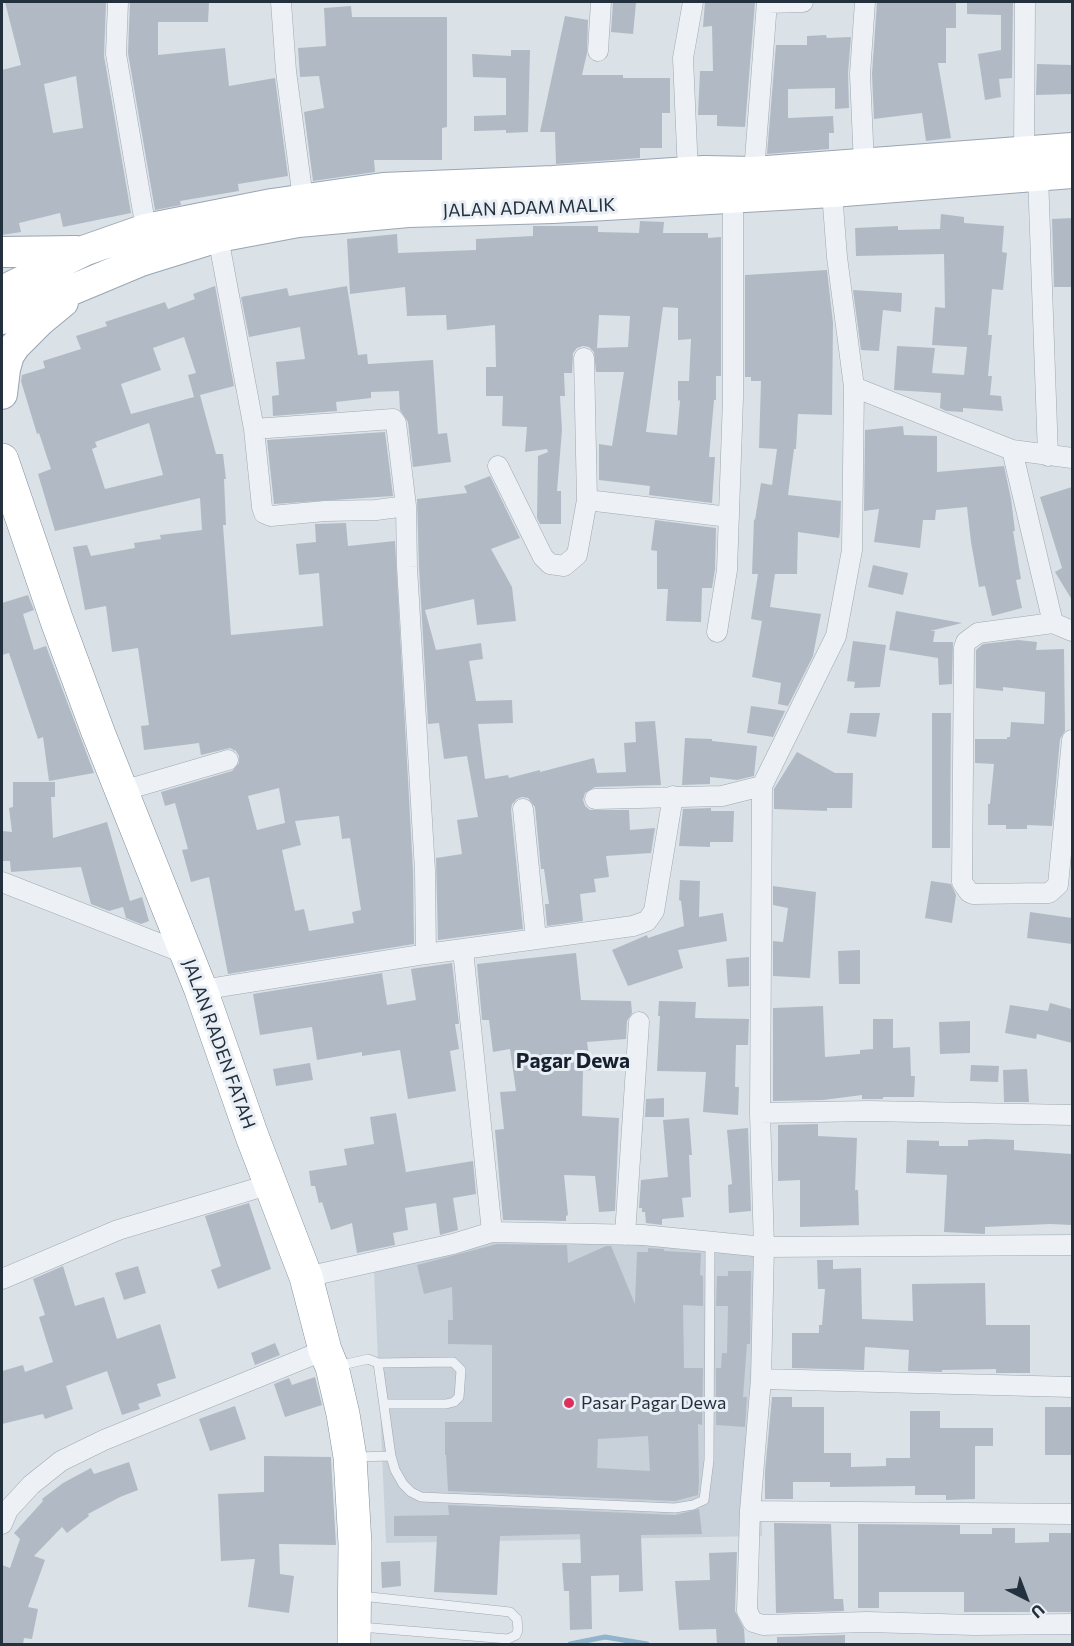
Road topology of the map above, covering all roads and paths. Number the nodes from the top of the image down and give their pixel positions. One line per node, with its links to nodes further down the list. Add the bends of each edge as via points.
1 (118, 2): 20 (street, via 116,54)
2 (281, 2): 19 (street)
3 (601, 2): 9 (street)
4 (693, 2): 15 (street, via 683,58)
5 (767, 2): 6 (street); 13 (street)
6 (803, 2)
7 (865, 2): 12 (street, via 860,74)
8 (1025, 2): 11 (street)
9 (598, 51)
10 (1072, 148): 11 (main road, JALAN ADAM MALIK)
11 (1031, 163): 12 (main road, JALAN ADAM MALIK); 14 (main road, JALAN ADAM MALIK); 16 (main road, JALAN ADAM MALIK); 32 (street)
12 (864, 165): 13 (main road, JALAN ADAM MALIK)
13 (754, 172): 15 (main road, JALAN ADAM MALIK)
14 (1072, 172)
15 (688, 173): 17 (main road, JALAN ADAM MALIK)
16 (832, 192): 18 (main road, JALAN ADAM MALIK); 28 (street)
17 (553, 195): 18 (main road, JALAN ADAM MALIK); 19 (main road, JALAN ADAM MALIK, via 383,188); 21 (main road, JALAN ADAM MALIK, via 298,222)
18 (733, 196): 38 (street)
19 (303, 199): 20 (main road, JALAN ADAM MALIK)
20 (146, 229): 22 (main road, JALAN ADAM MALIK)
21 (218, 237): 24 (main road, JALAN ADAM MALIK); 30 (street)
22 (86, 250): 23 (main road); 25 (main road, JALAN ADAM MALIK)
23 (2, 252)
24 (89, 282): 26 (main road, JALAN ADAM MALIK); 29 (main road, via 39,321 15,346 5,369)
25 (2, 291)
26 (2, 319)
27 (584, 358): 36 (street)
28 (854, 387): 31 (street); 44 (street, via 852,550 836,636)
29 (2, 394)
30 (254, 429): 37 (street, via 262,507 267,515); 37 (street, via 393,419)
31 (1012, 450): 32 (street); 39 (street)
32 (1048, 456): 33 (street)
33 (1072, 458)
34 (498, 466): 36 (street, via 550,564 564,566 577,555)
35 (5, 475): 45 (highway, JALAN RADEN FATAH)
36 (587, 500): 38 (street)
37 (406, 506): 53 (street)
38 (729, 517): 41 (street, via 727,570)
39 (1053, 622): 40 (street); 42 (street, via 978,633 964,648 962,882 969,892 1049,893 1058,885)
40 (1072, 631)
41 (717, 632)
42 (1072, 741)
43 (228, 760): 45 (street)
44 (762, 786): 46 (street, via 722,796); 56 (street)
45 (122, 791): 52 (highway, JALAN RADEN FATAH)
46 (673, 796): 47 (street); 50 (street, via 651,917 633,926)
47 (594, 799)
48 (523, 809): 50 (street)
49 (2, 882): 52 (street)
50 (536, 939): 51 (street)
51 (463, 950): 53 (street); 59 (street)
52 (186, 954): 54 (highway, JALAN RADEN FATAH)
53 (426, 954): 54 (street)
54 (201, 990): 58 (highway, JALAN RADEN FATAH)
55 (639, 1022): 60 (street)
56 (760, 1113): 57 (street, via 869,1111); 63 (street)
57 (1072, 1116)
58 (272, 1184): 64 (highway, JALAN RADEN FATAH); 65 (street, via 118,1230)
59 (492, 1232): 60 (street); 64 (street)
60 (625, 1235): 61 (street)
61 (710, 1243): 63 (street); 71 (lane, via 709,1460 704,1500 675,1508 422,1497 403,1484)
62 (1072, 1245): 63 (street)
63 (764, 1247): 68 (street)
64 (306, 1277): 66 (highway, JALAN RADEN FATAH)
65 (2, 1279)
66 (328, 1359): 67 (lane, via 368,1359); 72 (highway, JALAN RADEN FATAH); 75 (street, via 104,1440 61,1461 31,1485 8,1510)
67 (378, 1363): 70 (lane); 70 (lane, via 453,1362 461,1370 459,1397 454,1402)
68 (761, 1379): 69 (street); 73 (street)
69 (1072, 1387)
70 (384, 1404): 71 (lane)
71 (391, 1456): 72 (lane)
72 (350, 1457): 77 (highway, JALAN RADEN FATAH)
73 (750, 1511): 74 (street); 76 (street, via 747,1611 753,1622)
74 (1072, 1514)
75 (2, 1524)
76 (1072, 1624)
77 (354, 1627): 77 (lane, via 510,1612 518,1619 516,1635 508,1639)

